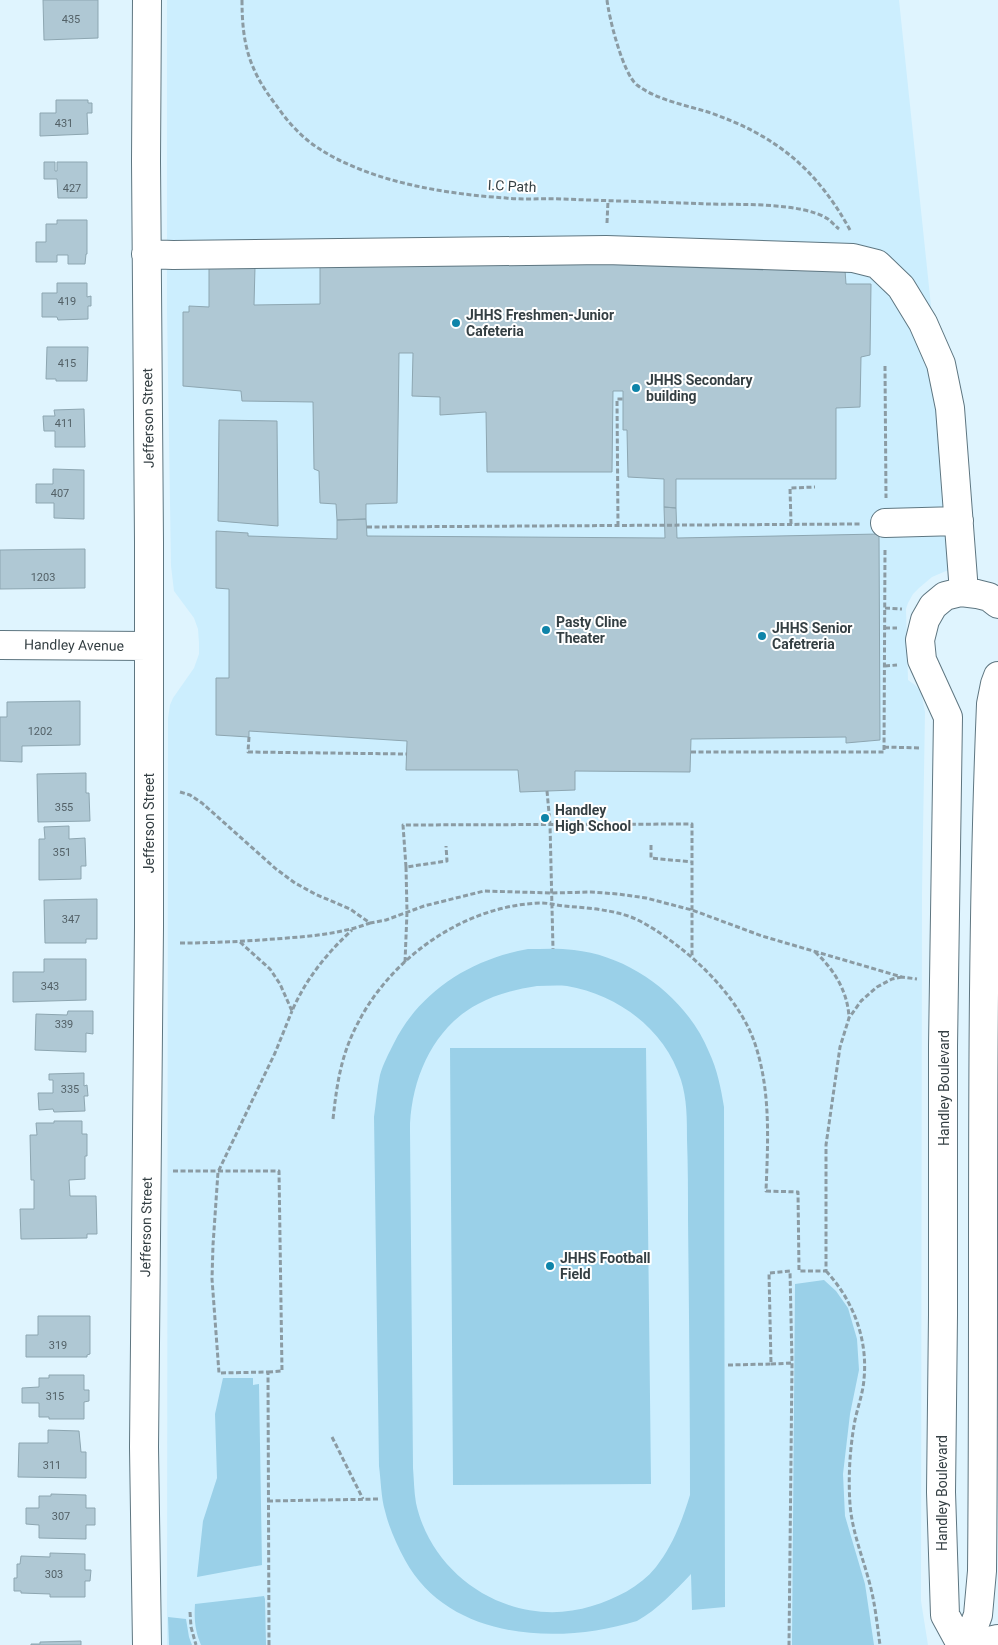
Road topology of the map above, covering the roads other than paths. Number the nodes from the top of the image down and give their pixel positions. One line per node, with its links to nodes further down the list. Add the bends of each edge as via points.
1 (147, 0): 2 (street, Jefferson Street)
2 (146, 254): 3 (street, via 606,250 853,258 877,264 901,287 923,323 941,364 950,408); 8 (street, Jefferson Street)
3 (959, 521): 4 (street); 5 (street)
4 (885, 523)
5 (964, 592): 6 (street, Handley Boulevard, via 989,597); 11 (street, Handley Boulevard, via 945,596 933,606 924,620 920,640 922,660 948,713)
6 (998, 604)
7 (0, 645): 8 (street, Handley Avenue)
8 (148, 646): 15 (street, Jefferson Street, via 144,1437)
9 (998, 676): 10 (street, Handley Boulevard, via 992,704 987,809)
10 (989, 1016): 11 (street); 13 (street, Handley Boulevard)
11 (944, 1023): 12 (street, Handley Boulevard)
12 (943, 1315): 13 (street); 16 (street, Handley Boulevard, via 943,1593 945,1615 958,1639)
13 (983, 1315): 16 (street, Handley Boulevard, via 982,1571 978,1615)
14 (998, 1639): 17 (street)
15 (147, 1645)
16 (966, 1645)
17 (971, 1645)

